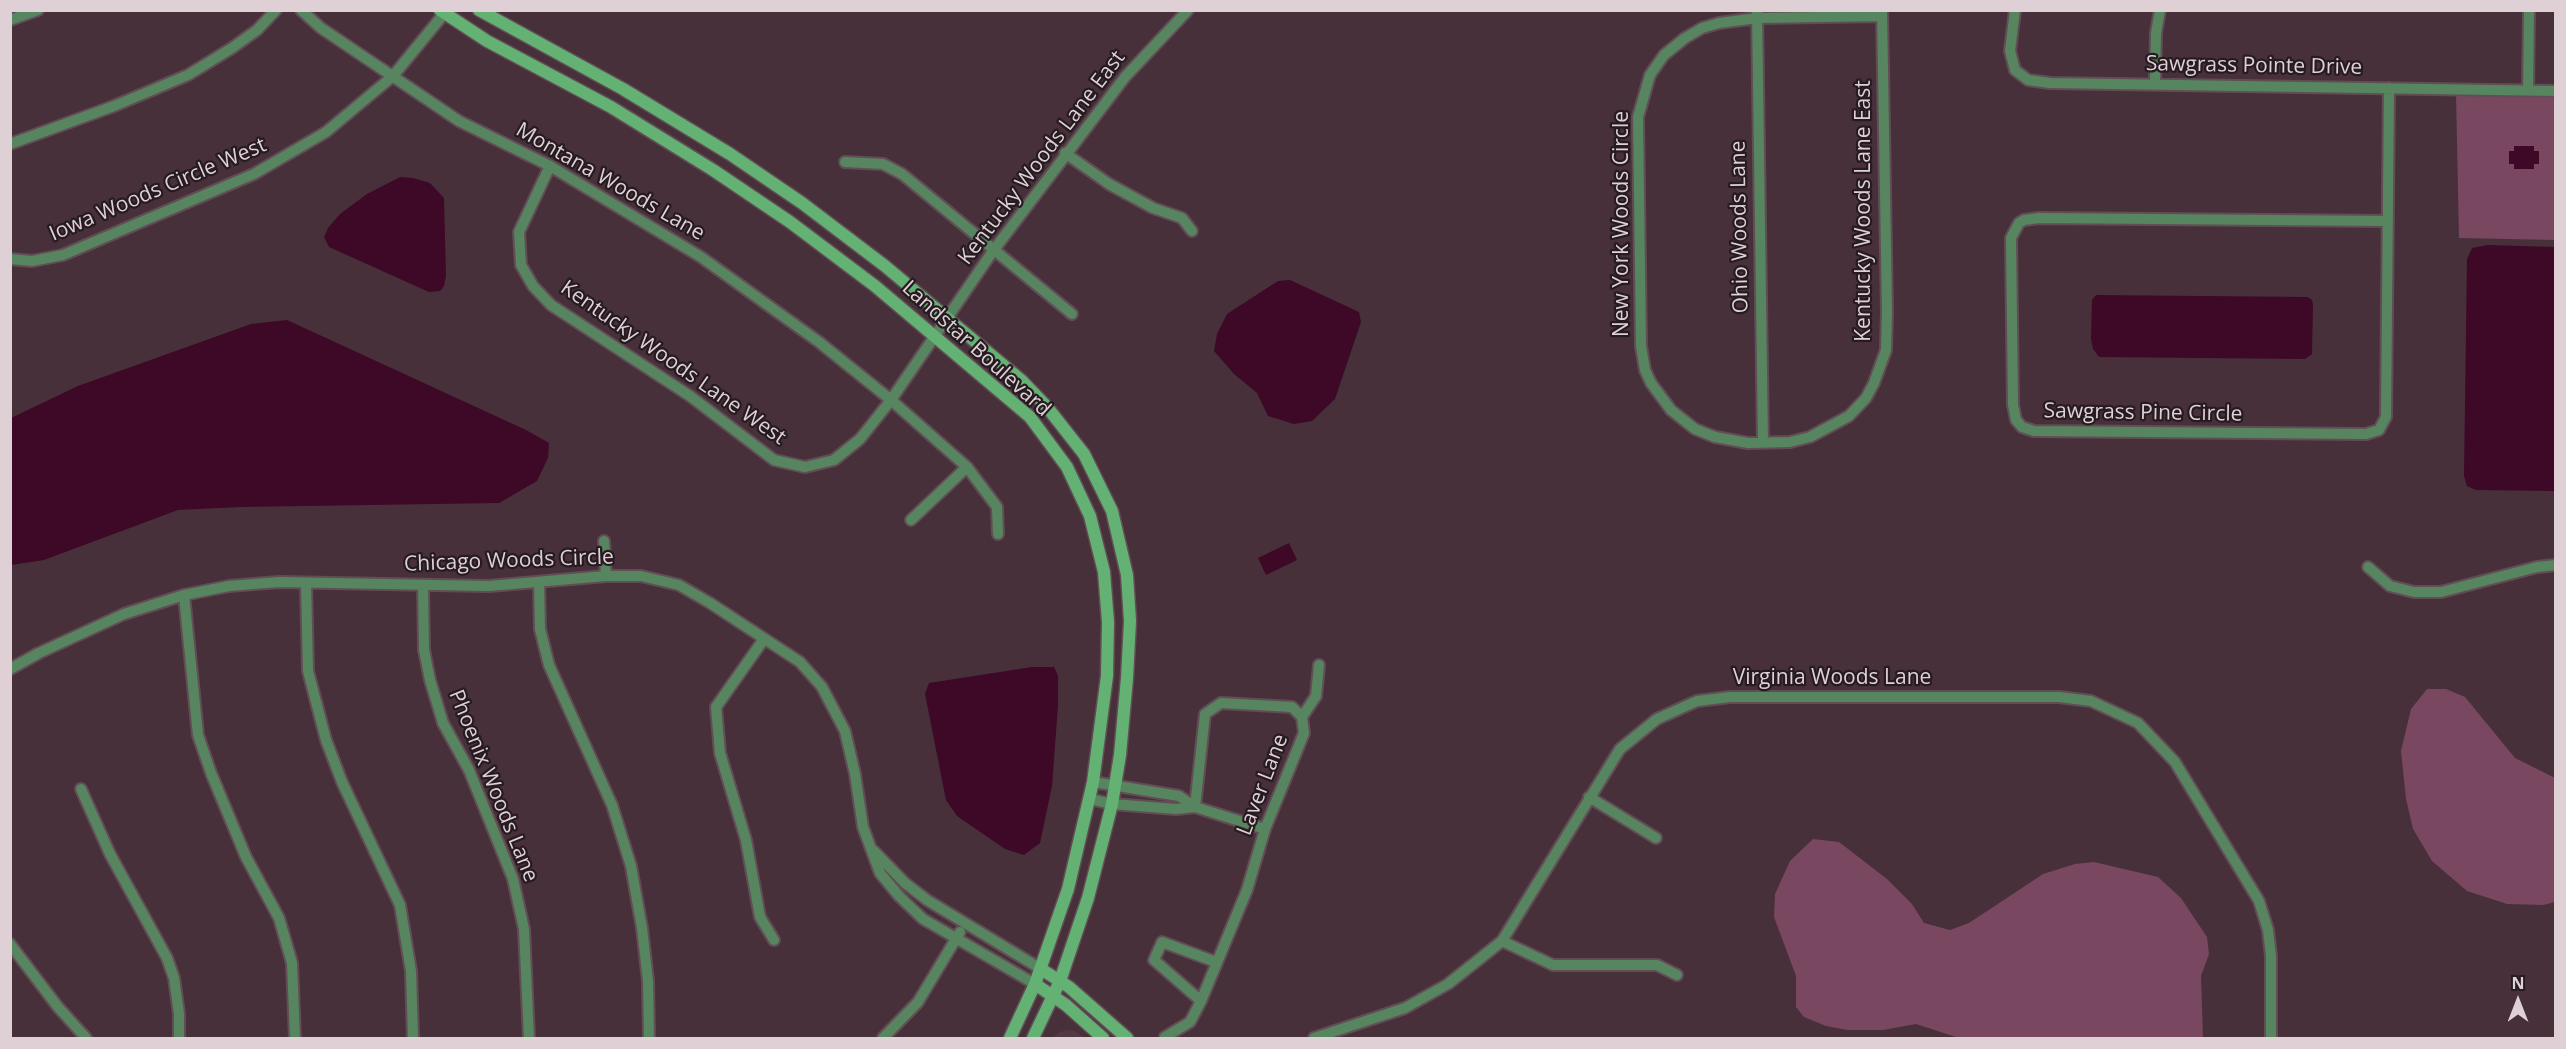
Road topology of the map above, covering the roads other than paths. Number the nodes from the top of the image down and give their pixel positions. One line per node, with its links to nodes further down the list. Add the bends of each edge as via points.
1 (38, 10): 12 (street)
2 (276, 10): 18 (street, via 257,30 188,75)
3 (301, 10): 13 (street, Montana Woods Lane)
4 (479, 10): 27 (street, Landstar Boulevard, via 623,89 730,154 885,266)
5 (2015, 10): 14 (street, Sawgrass Pointe Drive, via 2010,51 2015,70 2028,80)
6 (2160, 10): 14 (street)
7 (2529, 10): 16 (street)
8 (1185, 11): 19 (street, Kentucky Woods Lane East, via 1125,77)
9 (444, 12): 13 (street, Iowa Woods Circle West); 28 (street, Landstar Boulevard, via 487,41 611,108 713,170 790,222)
10 (1882, 13): 11 (street, New York Woods Circle); 30 (street, Kentucky Woods Lane East, via 1886,350 1866,398 1849,416 1810,437)
11 (1757, 14): 30 (street, Ohio Woods Lane); 30 (street, New York Woods Circle, via 1702,28 1670,49 1650,75 1638,117 1639,216 1641,339 1651,383 1671,410 1695,429 1731,441)
12 (10, 20)
13 (393, 76): 21 (street, Montana Woods Lane, via 459,121); 25 (street, Iowa Woods Circle West, via 326,132 254,174 63,255 32,261)
14 (2155, 84): 15 (street, Sawgrass Pointe Drive)
15 (2389, 88): 16 (street, Sawgrass Pointe Drive); 22 (street, Sawgrass Pine Circle)
16 (2528, 90): 17 (street, Sawgrass Pointe Drive)
17 (2556, 91)
18 (10, 144)
19 (1065, 153): 23 (street, via 1109,184 1153,208 1182,218); 24 (street, Kentucky Woods Lane East)
20 (844, 162): 24 (street, via 883,164 902,174)
21 (550, 166): 29 (street, Montana Woods Lane, via 701,257 819,342); 29 (street, Kentucky Woods Lane West, via 519,232 521,265 534,286 551,305 690,396 774,460 805,467 834,460 860,439)
22 (2388, 221): 22 (street, Sawgrass Pine Circle, via 2386,417 2379,430 2366,434 2034,431 2016,420 2011,238 2024,220)
23 (1192, 231)
24 (993, 251): 26 (street); 27 (street, Kentucky Woods Lane East)
25 (10, 259)
26 (1072, 314)
27 (949, 318): 28 (street, Kentucky Woods Lane East); 47 (street, Landstar Boulevard, via 1022,380 1047,407 1083,454 1112,511 1127,575 1130,621)
28 (936, 336): 29 (street, Kentucky Woods Lane West); 46 (street, Landstar Boulevard, via 1029,417 1067,467 1090,516 1104,572 1108,622 1107,676)
29 (891, 400): 31 (street, Montana Woods Lane)
30 (1763, 443)
31 (968, 467): 32 (street); 33 (street, Montana Woods Lane, via 997,507)
32 (911, 520)
33 (998, 534)
34 (604, 541): 37 (street)
35 (2556, 565): 36 (street, via 2441,592 2414,592 2390,586)
36 (2368, 567)
37 (606, 576): 38 (street, Chicago Woods Circle); 42 (street, Chicago Woods Circle, via 641,576 679,585)
38 (538, 582): 40 (street, Chicago Woods Circle); 74 (street, via 540,629 549,665 612,805 631,866 648,981)
39 (306, 583): 40 (street, Chicago Woods Circle); 41 (street, Chicago Woods Circle, via 229,586); 72 (street, via 308,670 326,740 400,904 411,970)
40 (423, 585): 73 (street, Phoenix Woods Lane, via 423,650 443,723 469,770 513,879 524,929)
41 (184, 596): 44 (street, Chicago Woods Circle, via 124,614); 71 (street, via 198,735 246,857 279,918 291,963)
42 (764, 639): 55 (street, Chicago Woods Circle, via 800,662 822,687 836,713 855,774); 58 (street, via 716,707 720,753 746,840 760,917)
43 (1319, 665): 45 (street, via 1316,696)
44 (10, 669)
45 (1302, 717): 52 (street, Laver Lane, via 1292,707 1221,703 1205,714); 53 (street, Laver Lane, via 1304,733)
46 (1093, 782): 47 (street); 50 (street, Landstar Boulevard)
47 (1115, 786): 51 (street, Landstar Boulevard); 52 (street, via 1179,796)
48 (81, 789): 70 (street, via 110,854 167,958 174,978)
49 (1589, 797): 54 (street); 59 (street, Virginia Woods Lane); 81 (street, Virginia Woods Lane, via 1620,749 1657,719 1697,701 1730,697 2059,697 2091,702 2138,723 2161,744 2259,901 2271,956)
50 (1090, 799): 51 (street); 62 (street, Landstar Boulevard, via 1068,890)
51 (1112, 804): 52 (street); 64 (street, Landstar Boulevard, via 1088,898)
52 (1195, 807): 53 (street)
53 (1265, 829): 61 (street, Laver Lane, via 1247,890)
54 (1656, 838)
55 (870, 846): 56 (street, Chicago Woods Circle, via 905,883); 57 (street, Chicago Woods Circle, via 880,873 898,896 923,919)
56 (964, 924): 57 (street); 62 (street, Chicago Woods Circle)
57 (957, 936): 65 (street, Chicago Woods Circle); 75 (street, via 918,1002)
58 (774, 940)
59 (1502, 941): 63 (street, via 1553,965 1657,965); 80 (street, Virginia Woods Lane, via 1448,984 1405,1008)
60 (10, 944): 69 (street)
61 (1216, 962): 67 (street, Laver Lane); 67 (street, via 1162,942 1154,960)
62 (1041, 969): 64 (street); 65 (street, Landstar Boulevard)
63 (1677, 975)
64 (1060, 981): 66 (street, Landstar Boulevard); 79 (street)
65 (1035, 984): 66 (street); 76 (street, Landstar Boulevard)
66 (1053, 995): 77 (street, Landstar Boulevard); 78 (street)
67 (1201, 1001): 68 (street, Laver Lane, via 1190,1022)
68 (1165, 1037)
69 (86, 1038)
70 (179, 1038)
71 (295, 1038)
72 (413, 1038)
73 (529, 1038)
74 (649, 1038)
75 (884, 1038)
76 (1010, 1038)
77 (1033, 1038)
78 (1103, 1038)
79 (1126, 1038)
80 (1314, 1038)
81 (2271, 1038)

